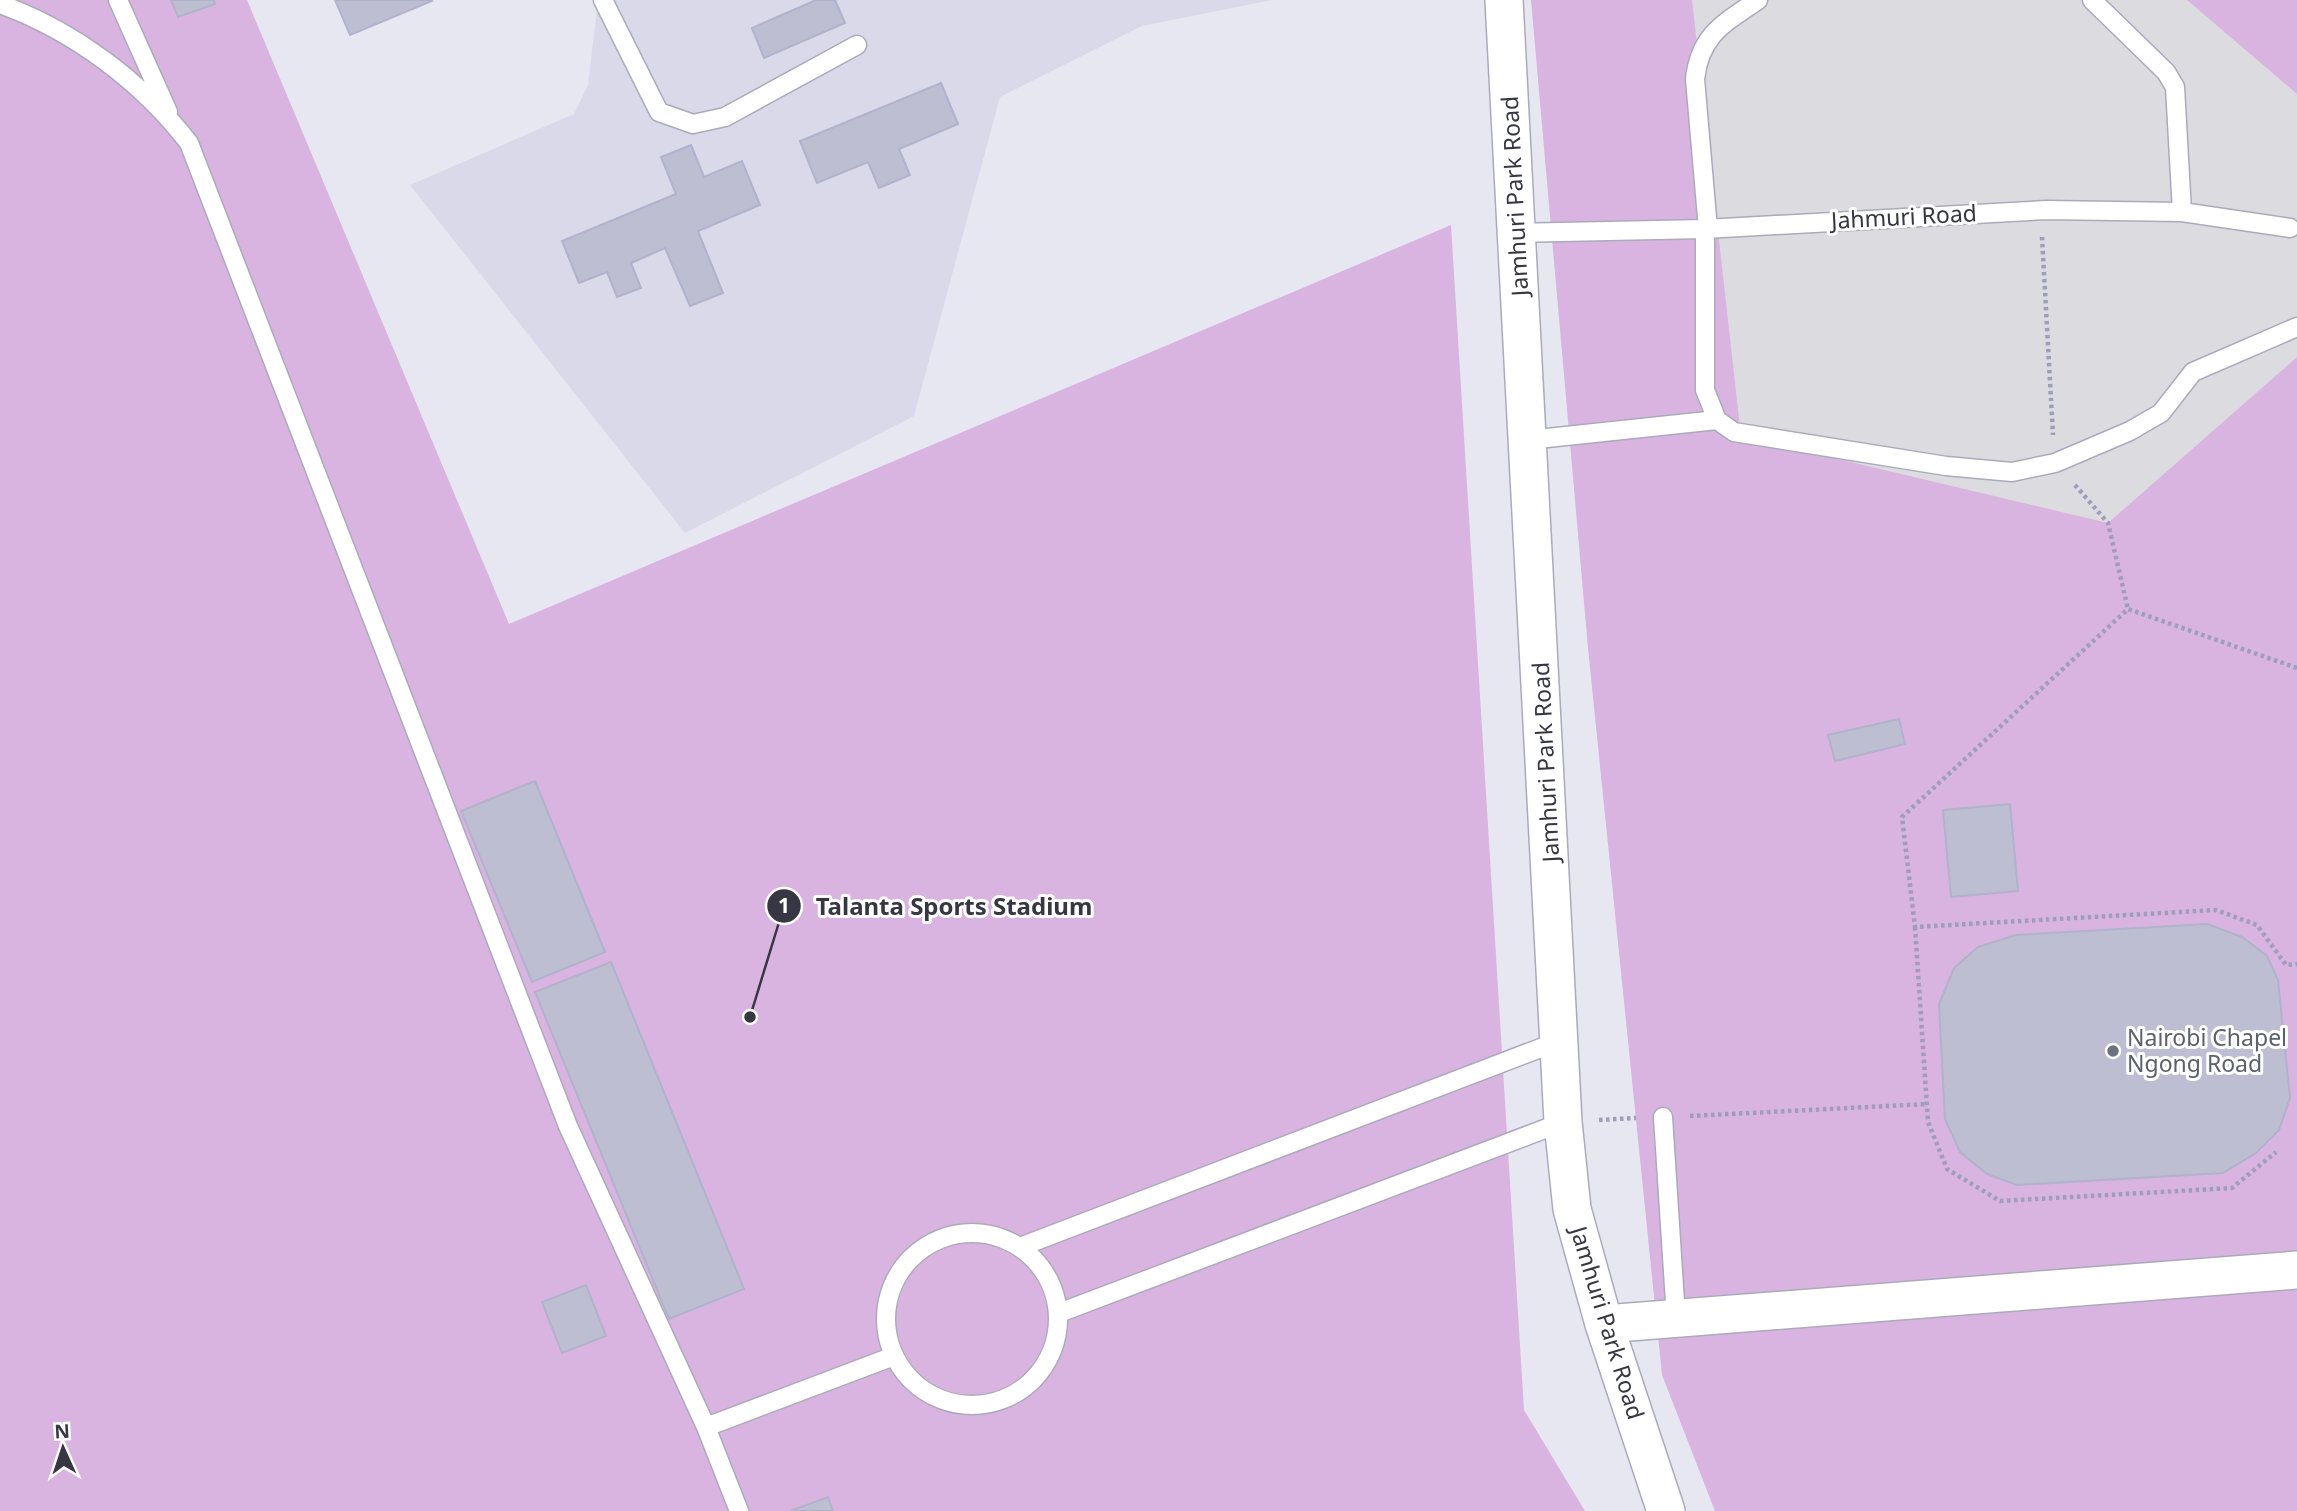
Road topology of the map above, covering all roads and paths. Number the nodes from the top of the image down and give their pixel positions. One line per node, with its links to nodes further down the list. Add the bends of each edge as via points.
1 (118, 0): 8 (lane)
2 (603, 0): 7 (lane, via 659,112 693,124 725,117)
3 (1504, 0): 13 (street, Jamhuri Park Road)
4 (1758, 0): 12 (lane, via 1704,43 1697,60)
5 (2092, 0): 10 (lane, via 2166,72 2175,87)
6 (0, 4): 8 (lane, via 81,44)
7 (857, 45)
8 (172, 120): 33 (lane, via 189,143 568,1126)
9 (2040, 210): 10 (lane, Jahmuri Road); 12 (lane, Jahmuri Road); 17 (path)
10 (2182, 212): 11 (lane, Jahmuri Road)
11 (2290, 228)
12 (1707, 229): 13 (lane, Jahmuri Road); 15 (lane, via 1705,390)
13 (1517, 233): 16 (street, Jamhuri Park Road)
14 (2297, 327): 17 (lane, via 2193,372 2161,413)
15 (1717, 420): 16 (lane); 17 (lane, via 1734,432 1955,467 2012,472)
16 (1528, 440): 22 (street, Jamhuri Park Road)
17 (2055, 463): 18 (path, via 2108,523)
18 (2128, 609): 19 (path); 20 (path, via 1902,817)
19 (2297, 668)
20 (1915, 927): 21 (path, via 2216,910 2257,925 2286,965); 23 (path)
21 (2297, 964)
22 (1559, 1041): 25 (street, Jamhuri Park Road); 27 (lane)
23 (1927, 1104): 24 (path); 26 (path, via 1928,1122 1948,1169 2000,1201 2232,1188)
24 (1663, 1117): 25 (path); 30 (lane)
25 (1563, 1122): 29 (lane); 31 (street, Jamhuri Park Road, via 1573,1209)
26 (2276, 1152)
27 (1020, 1247): 29 (lane, via 1036,1260 1052,1286); 32 (lane, via 984,1233 954,1234 919,1251 904,1264 890,1290 884,1320)
28 (2297, 1270): 30 (street)
29 (1059, 1312): 32 (lane, via 1057,1340 1046,1365 1028,1386 1004,1400 977,1406 949,1403 924,1392 903,1373)
30 (1676, 1318): 31 (street)
31 (1604, 1324): 35 (street, Jamhuri Park Road)
32 (894, 1356): 33 (lane)
33 (706, 1427): 34 (lane)
34 (739, 1511)
35 (1666, 1511)

